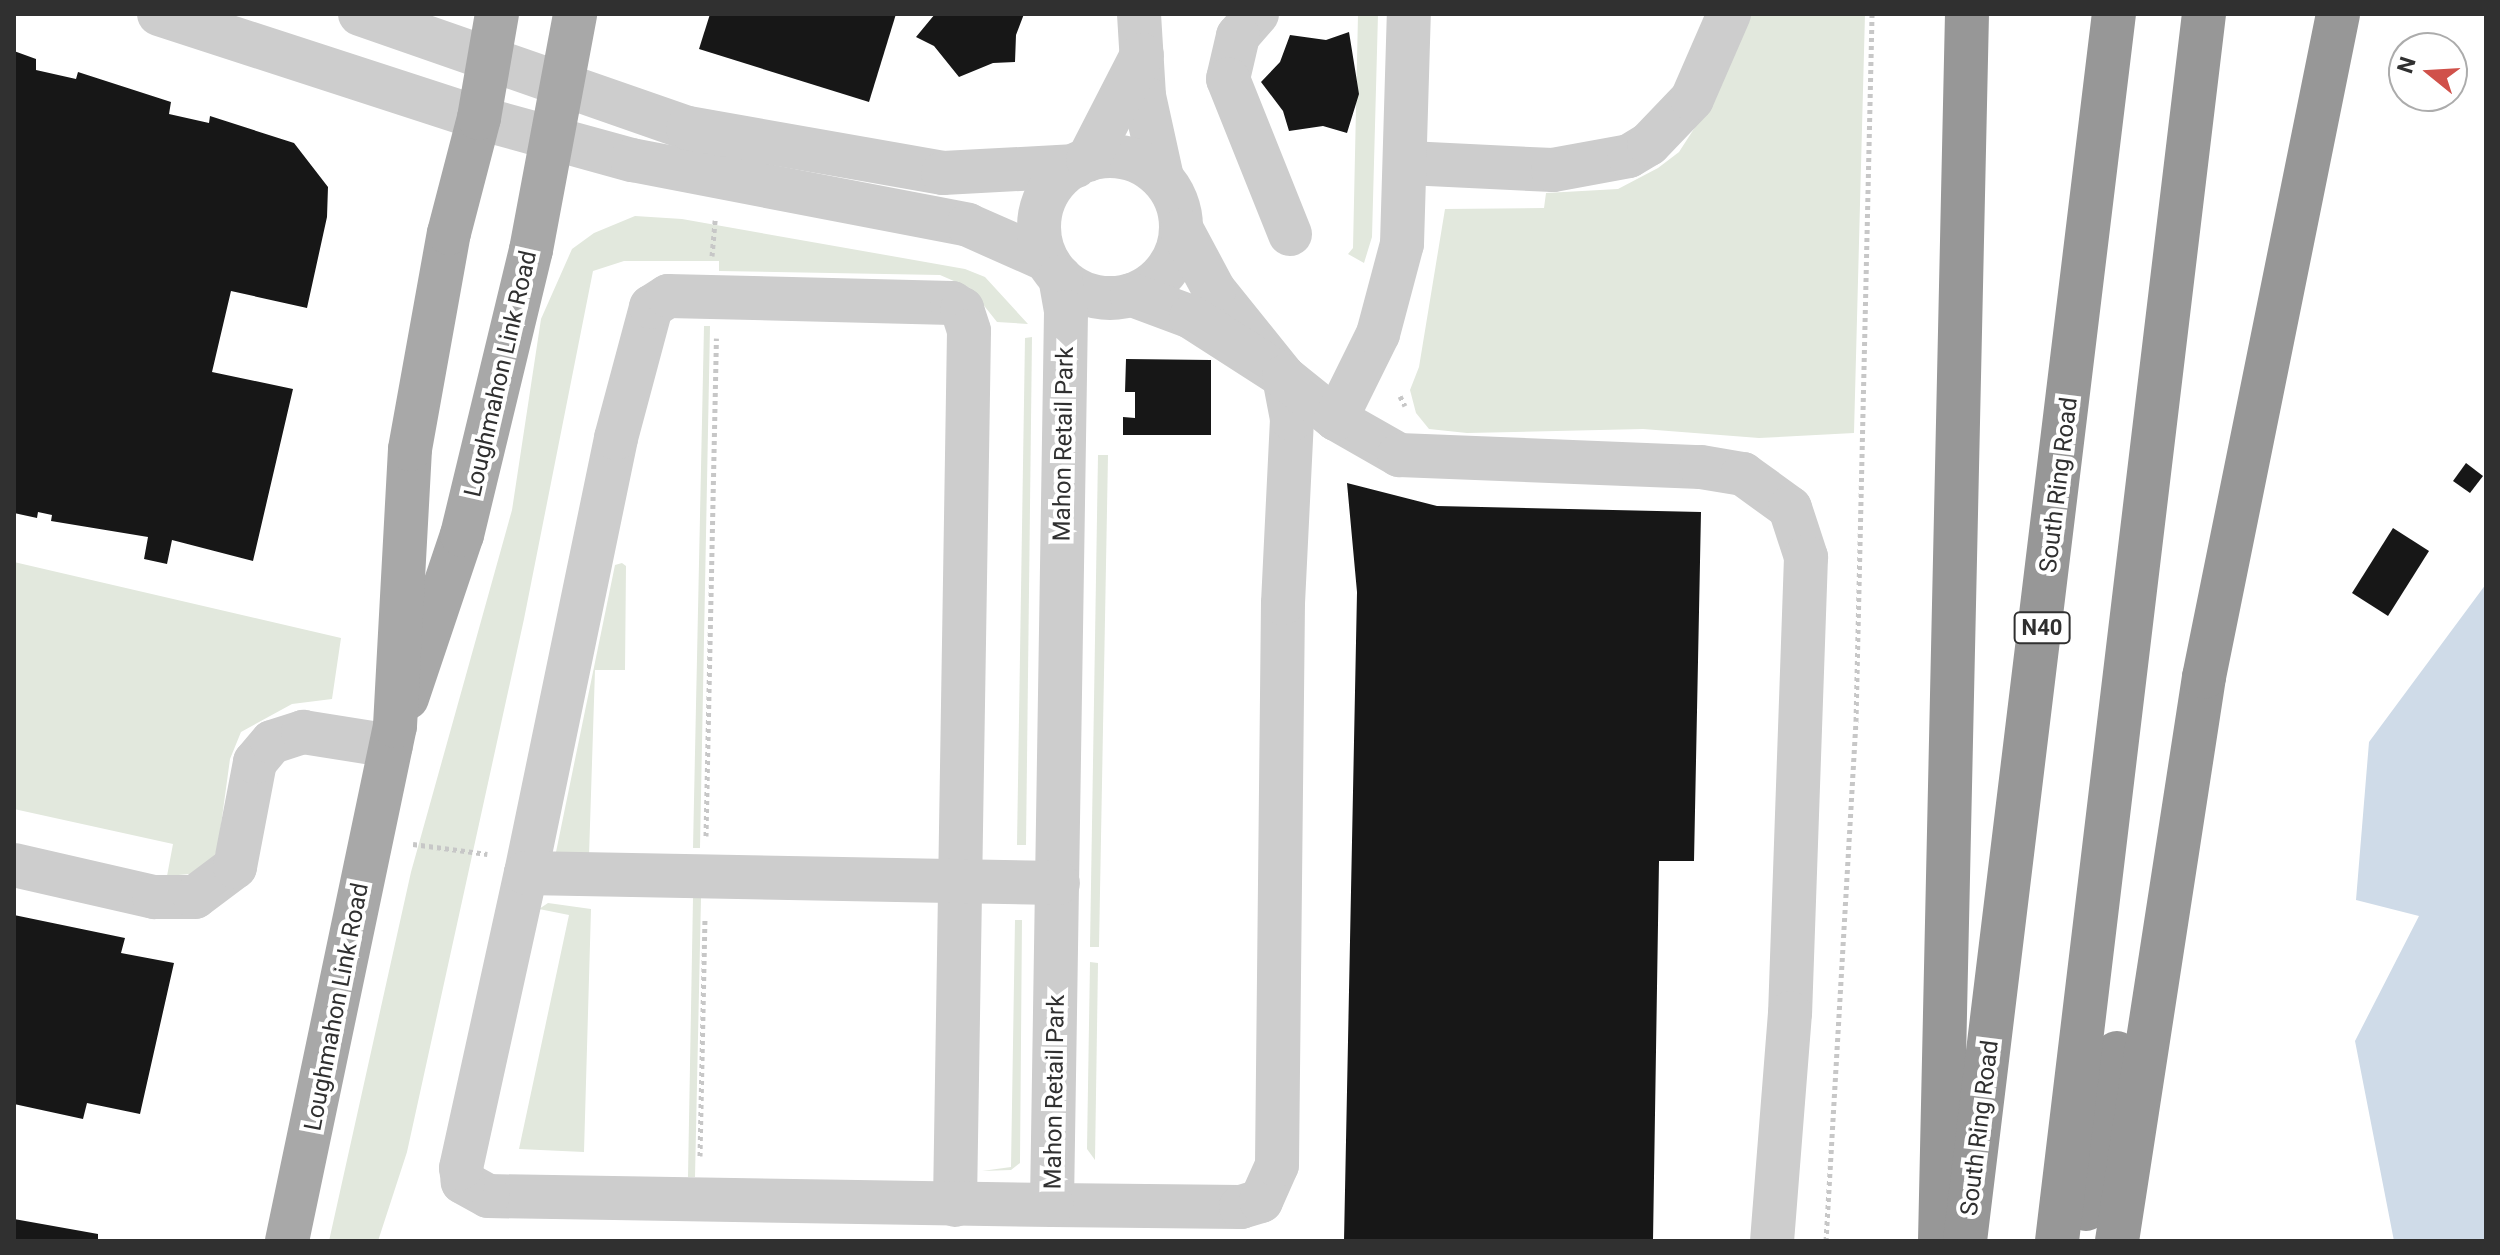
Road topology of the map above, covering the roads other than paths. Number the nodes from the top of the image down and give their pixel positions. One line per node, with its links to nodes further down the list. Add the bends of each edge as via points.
1 (159, 14): 14 (lane)
2 (360, 14): 12 (lane)
3 (575, 14): 13 (main road, Loughmahon Link Road)
4 (1257, 14): 20 (lane, via 1238,36 1228,79)
5 (1409, 14): 17 (lane)
6 (1729, 14): 17 (lane, via 1692,99 1649,144 1629,156 1553,170)
7 (1967, 14): 35 (highway)
8 (2114, 14): 36 (highway, South Ring Road / N40)
9 (2204, 14): 37 (highway)
10 (2338, 14): 25 (highway)
11 (1140, 34): 16 (lane); 18 (lane, via 1144,96)
12 (493, 35): 13 (lane); 14 (main road, Loughmahon Link Road)
13 (562, 84): 15 (main road, Loughmahon Link Road); 16 (lane, via 688,128 906,168 980,175)
14 (479, 118): 15 (lane); 26 (main road, Loughmahon Link Road, via 449,233 410,449)
15 (550, 137): 21 (lane, via 632,160 968,225); 26 (main road, Loughmahon Link Road, via 531,250 462,535 431,638)
16 (1082, 163): 18 (lane, via 1125,157); 21 (lane, via 1048,192 1040,214)
17 (1408, 163): 24 (lane, via 1394,291)
18 (1162, 178): 19 (lane, via 1180,211)
19 (1182, 230): 22 (lane, via 1167,271); 23 (lane, via 1214,290)
20 (1290, 234)
21 (1054, 269): 22 (lane, via 1093,296); 30 (lane, Mahon Retail Park, via 1066,312)
22 (1132, 295): 23 (lane, via 1191,317)
23 (1284, 377): 24 (lane); 32 (lane, Mahon Retail Park, via 1292,419 1283,603 1277,1165 1261,1201 1241,1207)
24 (1336, 419): 34 (lane, via 1383,449 1414,458 1701,467 1743,474 1790,508 1806,557 1790,1013)
25 (2204, 677): 38 (highway, via 2134,969); 39 (highway)
26 (393, 736): 27 (lane, via 303,732 272,742 255,762 235,867 195,897 154,897); 33 (main road, Loughmahon Link Road)
27 (14, 865)
28 (526, 873): 29 (lane); 29 (lane, via 616,438 646,317 668,296 952,303 967,319); 31 (lane, via 461,1168 463,1182 488,1196)
29 (963, 882): 30 (lane); 31 (lane)
30 (1058, 883): 32 (lane, Mahon Retail Park)
31 (955, 1205): 32 (lane)
32 (1052, 1205)
33 (287, 1241)
34 (1772, 1241)
35 (1940, 1241)
36 (1965, 1241)
37 (2057, 1241)
38 (2080, 1241)
39 (2117, 1241)

